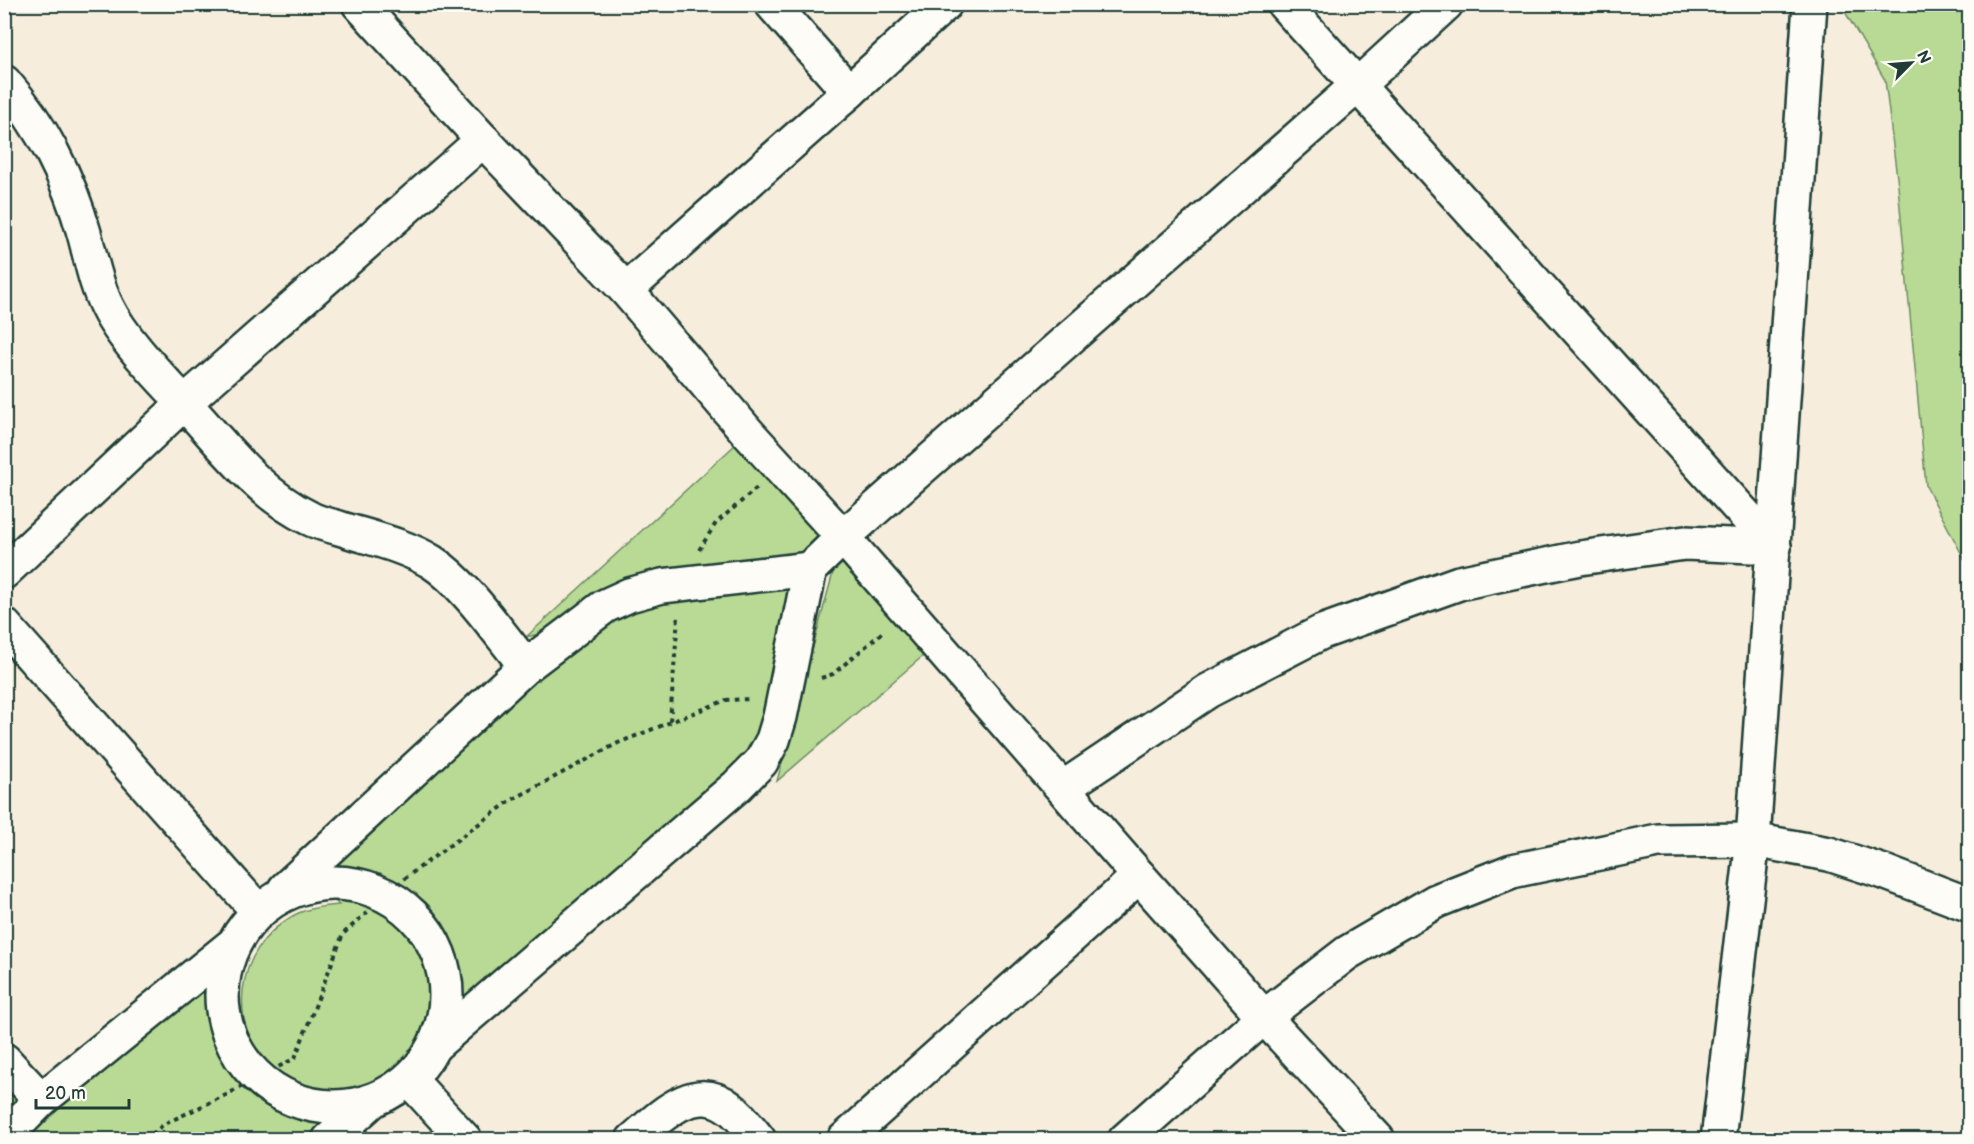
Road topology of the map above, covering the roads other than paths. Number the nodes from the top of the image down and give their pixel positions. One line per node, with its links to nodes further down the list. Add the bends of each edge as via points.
1 (359, 4): 10 (street)
2 (772, 4): 9 (street)
3 (945, 4): 9 (street)
4 (1284, 4): 8 (street)
5 (1446, 4): 8 (street)
6 (1810, 4): 14 (street)
7 (4, 82): 12 (street, via 48,144 70,191 107,308)
8 (1358, 85): 13 (street); 14 (street)
9 (849, 92): 11 (street)
10 (483, 140): 11 (street); 12 (street)
11 (626, 290): 13 (street)
12 (184, 403): 16 (street); 18 (street, via 256,480 309,519 400,546 433,563 459,584)
13 (843, 537): 15 (street); 19 (street)
14 (1774, 547): 19 (street, via 1685,543 1580,558 1459,583 1322,632 1208,692); 20 (street)
15 (810, 569): 18 (street, via 662,586 628,595 605,606); 26 (street, via 773,740 761,762)
16 (4, 572)
17 (4, 625): 22 (street)
18 (526, 666): 22 (street)
19 (1063, 788): 21 (street)
20 (1753, 840): 23 (street, via 1828,854); 25 (street, via 1658,841 1512,872 1436,901 1356,947); 39 (street)
21 (1139, 876): 25 (street); 36 (street)
22 (268, 903): 24 (street); 26 (street, via 317,883 358,884 395,900 424,928 442,965 446,1005)
23 (1970, 905)
24 (231, 946): 29 (street); 30 (street, via 221,989 228,1033 250,1071 285,1097 328,1108)
25 (1264, 1017): 37 (street); 38 (street)
26 (436, 1044): 28 (street)
27 (4, 1060): 29 (street)
28 (409, 1079): 30 (street); 33 (street)
29 (41, 1100): 31 (street)
30 (371, 1102): 32 (street)
31 (4, 1138)
32 (329, 1140)
33 (465, 1140)
34 (633, 1140): 35 (street, via 670,1108 692,1098 712,1098 731,1108)
35 (759, 1140)
36 (844, 1140)
37 (1125, 1140)
38 (1377, 1140)
39 (1718, 1140)

